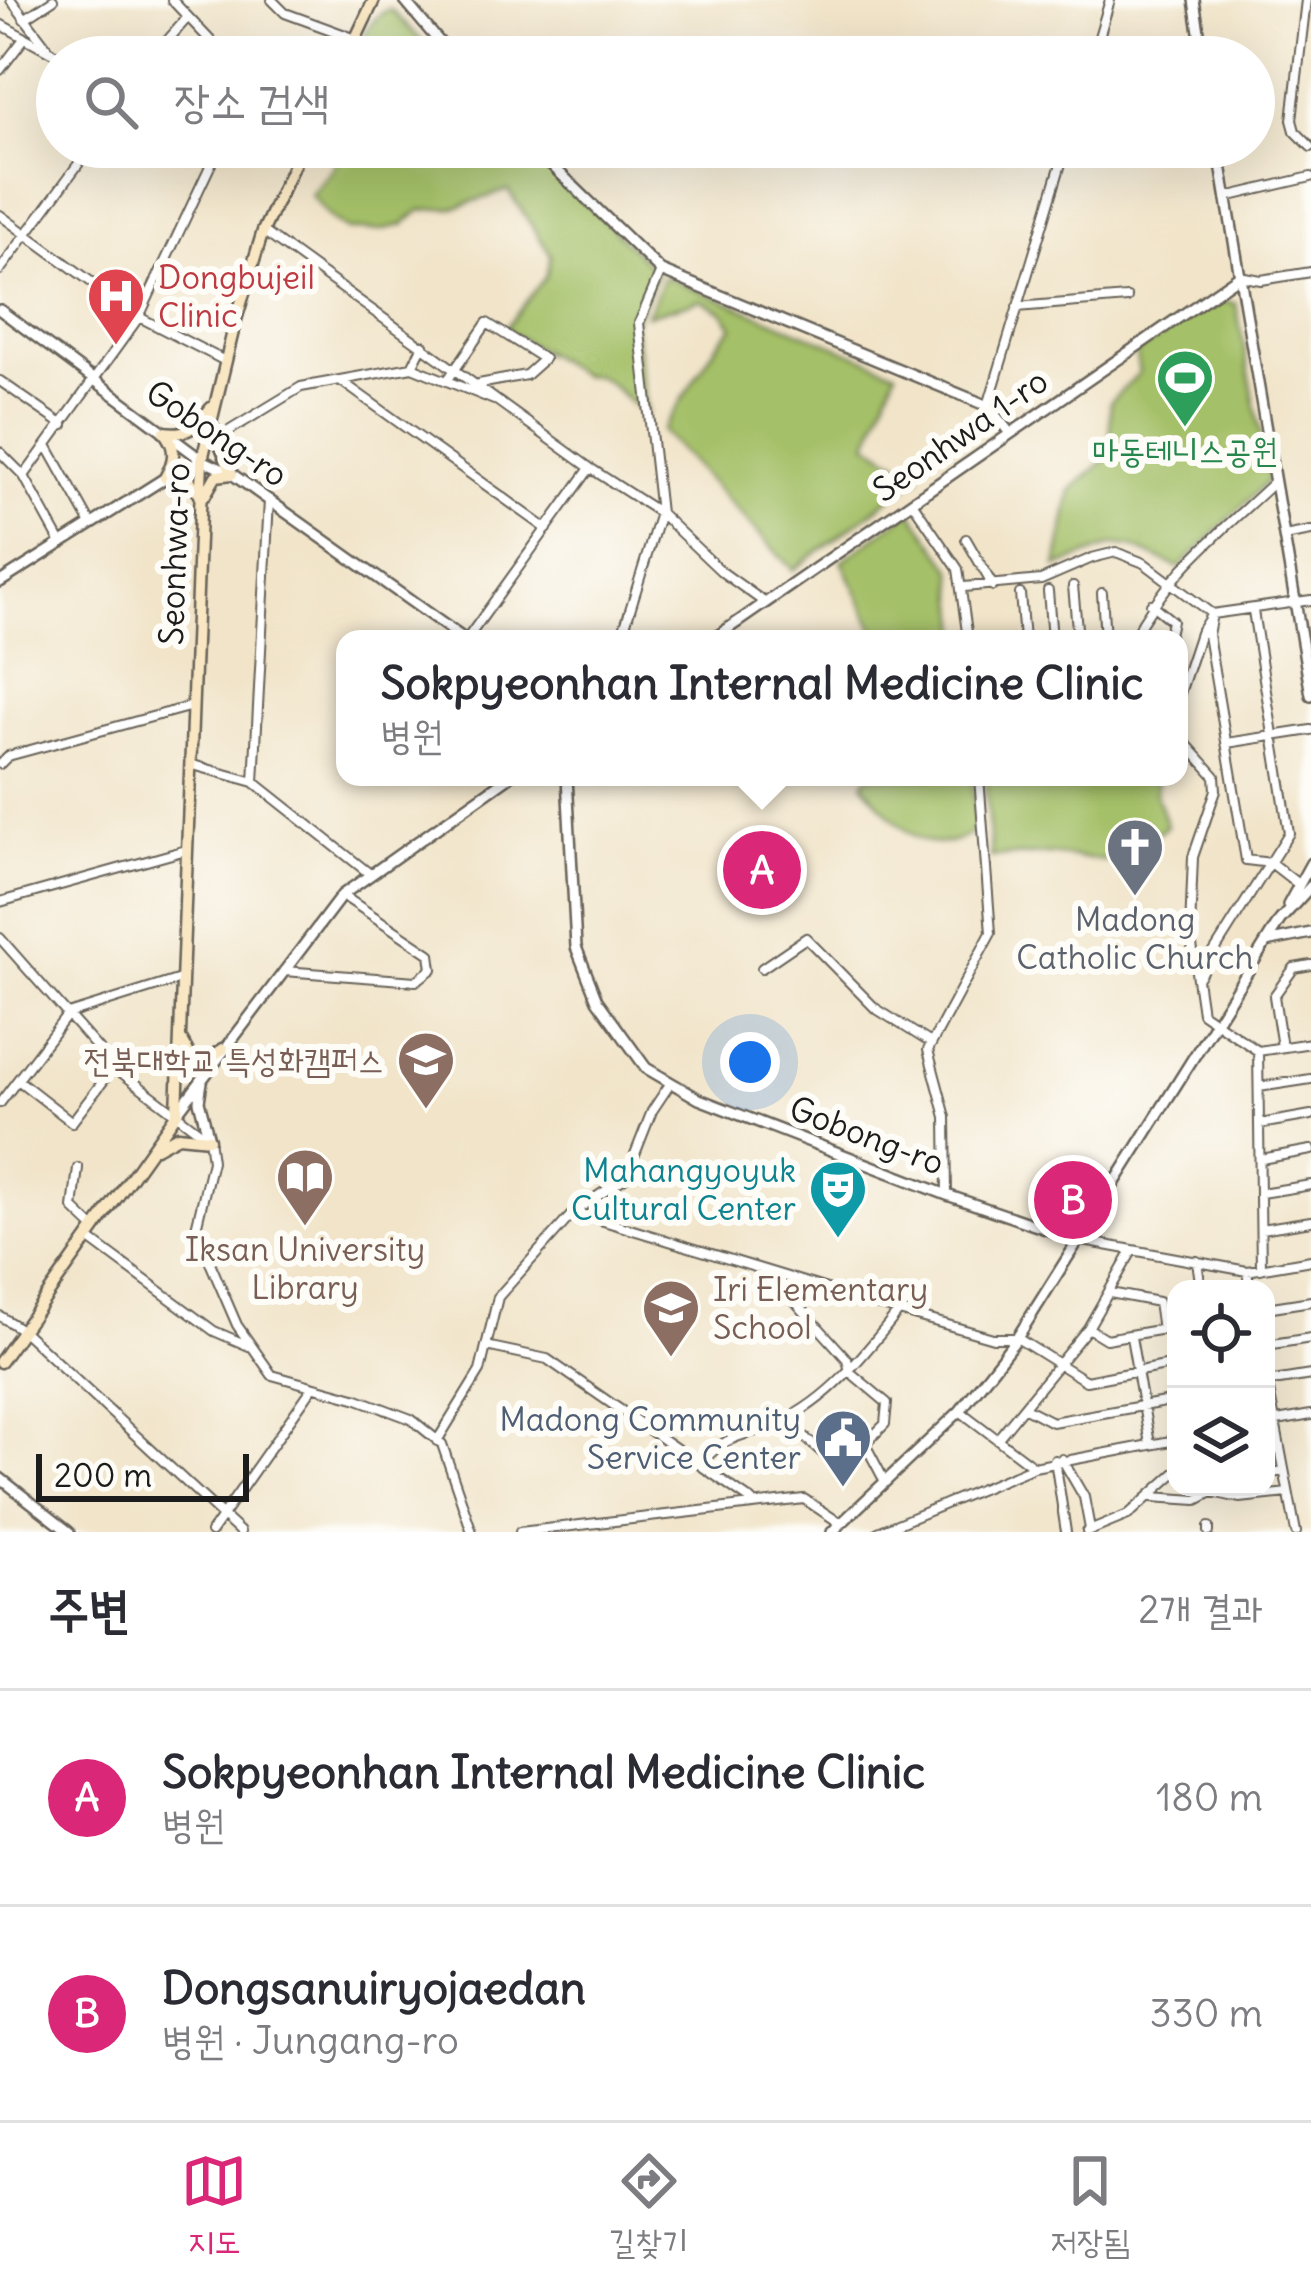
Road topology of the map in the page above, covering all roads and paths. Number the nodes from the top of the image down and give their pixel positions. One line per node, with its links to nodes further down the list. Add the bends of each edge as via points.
1 (11, 0): 11 (street)
2 (53, 0): 11 (street)
3 (172, 0): 10 (street)
4 (272, 0): 16 (street, via 285,13)
5 (374, 0): 17 (main road)
6 (404, 0): 18 (street)
7 (1110, 0): 19 (street)
8 (1194, 0): 20 (street)
9 (1306, 0): 24 (street, via 1292,120)
10 (188, 17): 14 (street); 15 (street)
11 (24, 20): 13 (street)
12 (0, 24): 21 (street)
13 (39, 36)
14 (171, 36)
15 (206, 36)
16 (348, 36)
17 (357, 36)
18 (434, 36)
19 (1099, 36)
20 (1200, 36)
21 (23, 40): 22 (street); 23 (street)
22 (36, 46)
23 (0, 70)
24 (1311, 147)
25 (76, 168): 35 (street)
26 (209, 168): 45 (street)
27 (292, 168): 34 (main road, Seonhwa-ro)
28 (554, 168): 37 (street)
29 (1060, 168): 43 (street)
30 (1221, 168): 32 (street)
31 (1311, 177): 32 (street)
32 (1226, 197): 39 (street)
33 (0, 215): 35 (street)
34 (263, 231): 46 (street); 47 (main road, Seonhwa-ro)
35 (27, 235): 36 (street); 45 (street)
36 (0, 270)
37 (662, 272): 57 (street); 73 (street, via 639,323)
38 (1311, 272): 39 (street)
39 (1239, 276): 40 (street, Seonhwa 1-ro); 42 (street)
40 (1217, 291): 42 (street, via 1235,292); 60 (street, Seonhwa 1-ro)
41 (1127, 298): 43 (street)
42 (1243, 302): 69 (street)
43 (1017, 308): 57 (street)
44 (0, 310): 51 (street, Gobong-ro)
45 (139, 317): 47 (street); 51 (street)
46 (423, 345): 48 (street); 49 (street)
47 (225, 362): 55 (main road, Seonhwa-ro)
48 (412, 367): 52 (street); 53 (street)
49 (456, 368): 53 (street); 54 (street); 54 (street, via 487,322 544,359 526,375)
50 (0, 380): 58 (street)
51 (95, 380): 58 (street); 59 (street, Gobong-ro)
52 (341, 381): 61 (street, via 301,387); 75 (street)
53 (447, 381): 56 (street)
54 (479, 384): 56 (street)
55 (216, 400): 59 (main road, via 190,431); 61 (main road); 64 (main road, Seonhwa-ro)
56 (501, 403): 65 (street)
57 (988, 406): 60 (street)
58 (63, 425): 62 (street)
59 (164, 432): 64 (street, Gobong-ro); 68 (main road, via 173,451)
60 (1009, 432): 72 (street, Seonhwa 1-ro)
61 (215, 438): 64 (street); 66 (main road)
62 (48, 447): 67 (street); 74 (street)
63 (0, 452): 67 (street)
64 (202, 460): 66 (street, Gobong-ro); 68 (street); 70 (main road, Seonhwa-ro)
65 (590, 468): 73 (street); 75 (street)
66 (232, 474): 70 (main road, via 217,476); 71 (street, Gobong-ro)
67 (24, 476): 79 (street)
68 (165, 478): 70 (main road, via 184,473); 74 (street)
69 (1273, 483): 77 (street); 81 (street)
70 (203, 499): 109 (main road, Seonhwa-ro)
71 (269, 500): 94 (street, Gobong-ro); 117 (street)
72 (912, 502): 84 (street); 89 (street, Seonhwa 1-ro)
73 (661, 513): 89 (street); 96 (street)
74 (92, 524): 79 (street)
75 (547, 529): 95 (street)
76 (1311, 531): 77 (street)
77 (1284, 536): 90 (street)
78 (966, 539): 82 (street)
79 (61, 543): 80 (street)
80 (0, 582)
81 (1170, 582): 82 (street, via 1116,552 1041,580); 91 (street); 93 (street)
82 (993, 586): 84 (street)
83 (1073, 586): 101 (street)
84 (964, 587): 98 (street)
85 (1048, 591): 100 (street)
86 (1102, 593): 102 (street)
87 (1020, 594): 99 (street)
88 (1311, 600): 90 (street)
89 (764, 602): 97 (street, Seonhwa 1-ro)
90 (1295, 602): 92 (street); 105 (street)
91 (1150, 604): 103 (street); 104 (street, via 1172,621)
92 (1253, 611): 93 (street); 111 (street)
93 (1212, 614): 107 (street); 112 (street, via 1208,635)
94 (452, 630)
95 (472, 630)
96 (624, 630)
97 (725, 630)
98 (967, 630)
99 (1022, 630)
100 (1051, 630)
101 (1077, 630)
102 (1104, 630)
103 (1137, 630)
104 (1170, 630)
105 (1306, 633): 106 (street)
106 (1308, 663): 108 (street)
107 (1188, 669)
108 (1311, 694)
109 (195, 705): 114 (street); 116 (main road, Seonhwa-ro)
110 (1311, 730): 111 (street)
111 (1274, 736): 112 (street); 122 (street, via 1289,833)
112 (1227, 743): 122 (street, via 1246,860)
113 (1188, 746): 137 (street, via 1215,776 1216,790 1193,857)
114 (4, 752): 115 (street)
115 (0, 764)
116 (193, 765): 117 (street); 121 (main road, Seonhwa-ro)
117 (254, 782): 124 (street)
118 (495, 786): 124 (street)
119 (566, 786): 150 (street, Gobong-ro, via 581,964 622,1038)
120 (980, 786): 141 (street, via 992,934)
121 (188, 849): 128 (street); 136 (main road, Seonhwa-ro)
122 (1271, 863): 125 (street); 137 (street)
123 (1311, 863): 125 (street)
124 (370, 874): 127 (street)
125 (1298, 884): 129 (street)
126 (1311, 886): 129 (street)
127 (342, 895): 135 (street); 135 (street, via 430,954 432,969 416,981)
128 (0, 902)
129 (1280, 920): 132 (street)
130 (1311, 933): 132 (street)
131 (0, 938): 138 (street)
132 (1266, 943): 139 (street)
133 (1311, 965): 143 (street, via 1294,968 1274,996)
134 (762, 968): 141 (street, via 806,938 875,1008)
135 (284, 971): 144 (street)
136 (180, 979): 138 (street); 140 (main road, Seonhwa-ro)
137 (1197, 980): 139 (street, via 1202,1013)
138 (68, 1014): 146 (street); 149 (street)
139 (1214, 1023): 145 (street); 168 (street)
140 (180, 1038): 144 (main road, via 200,1064); 153 (main road, Seonhwa-ro)
141 (931, 1043): 163 (street, via 946,1118)
142 (1311, 1043): 143 (street)
143 (1282, 1047): 145 (street)
144 (224, 1049): 147 (street)
145 (1258, 1051): 151 (street)
146 (114, 1067): 149 (street, via 72,1122); 153 (street)
147 (203, 1077): 153 (street); 156 (street, via 199,1101)
148 (1311, 1079): 151 (street)
149 (18, 1081): 152 (street)
150 (670, 1084): 163 (street, Gobong-ro); 164 (street, via 626,1177)
151 (1259, 1087): 155 (street)
152 (0, 1103)
153 (177, 1113): 156 (street); 158 (main road)
154 (1311, 1115): 155 (street)
155 (1260, 1124): 159 (street)
156 (209, 1139): 158 (main road, via 178,1136); 191 (street, via 212,1161 196,1228)
157 (1311, 1150): 159 (street)
158 (149, 1153): 167 (main road)
159 (1261, 1159): 162 (street)
160 (78, 1168): 167 (street, via 73,1208)
161 (1311, 1185): 162 (street)
162 (1261, 1193): 166 (street)
163 (947, 1195): 168 (street, Gobong-ro)
164 (574, 1212): 176 (street); 190 (street, via 499,1297)
165 (1311, 1221): 166 (street)
166 (1261, 1229): 172 (street)
167 (90, 1233): 184 (main road); 191 (street, via 214,1331)
168 (1078, 1240): 169 (street, Gobong-ro); 187 (street)
169 (1132, 1251): 171 (street, Gobong-ro); 177 (street)
170 (1311, 1260): 172 (street, Gobong-ro)
171 (1197, 1261): 173 (street, Gobong-ro); 174 (street)
172 (1261, 1268): 173 (street, Gobong-ro)
173 (1247, 1271): 175 (street)
174 (1200, 1280)
175 (1248, 1280)
176 (798, 1281): 180 (street); 195 (street, via 792,1298)
177 (1110, 1293): 182 (street); 185 (street, via 1158,1302)
178 (1311, 1301): 179 (street)
179 (1275, 1307)
180 (899, 1311): 187 (street); 195 (street)
181 (0, 1316): 184 (street)
182 (1088, 1328): 186 (street, via 1106,1339); 193 (street)
183 (1167, 1329): 185 (street)
184 (22, 1330): 192 (main road); 226 (street)
185 (1162, 1330): 186 (street)
186 (1131, 1336): 196 (street)
187 (1017, 1338): 193 (street); 203 (street)
188 (1311, 1338): 189 (street)
189 (1275, 1344)
190 (486, 1346): 209 (street, via 480,1371); 216 (street, via 547,1359)
191 (250, 1347): 199 (street, via 272,1376)
192 (0, 1361)
193 (1060, 1362): 196 (street, via 1086,1381); 202 (street)
194 (1167, 1366): 196 (street)
195 (850, 1372): 205 (street); 211 (street, via 883,1397 889,1413)
196 (1138, 1372): 201 (street)
197 (1311, 1375): 198 (street)
198 (1275, 1377)
199 (313, 1387): 209 (street, via 411,1419); 226 (street)
200 (1167, 1402): 201 (street)
201 (1143, 1407): 202 (street, via 1052,1422); 212 (street)
202 (1025, 1408): 208 (street)
203 (960, 1411): 208 (street); 221 (street)
204 (1311, 1415): 206 (street)
205 (785, 1420): 211 (street, via 826,1456); 216 (street, via 722,1440)
206 (1275, 1421)
207 (1275, 1436): 213 (street)
208 (999, 1437): 217 (street)
209 (437, 1441): 234 (street)
210 (1167, 1441): 212 (street)
211 (865, 1444): 221 (street)
212 (1150, 1444): 215 (street)
213 (1280, 1449): 214 (street); 218 (street)
214 (1275, 1450)
215 (1059, 1459): 217 (street); 230 (street, via 1084,1497); 239 (street)
216 (701, 1463): 225 (street)
217 (1034, 1466): 238 (street)
218 (1284, 1471): 219 (street); 223 (street)
219 (1275, 1472)
220 (0, 1478): 231 (street)
221 (884, 1480): 228 (street)
222 (1167, 1481): 224 (street)
223 (1288, 1493): 224 (street); 240 (street)
224 (1151, 1497): 230 (street)
225 (754, 1502): 227 (street); 228 (street, via 804,1499)
226 (221, 1518): 232 (street); 233 (street)
227 (601, 1520): 229 (street); 236 (street)
228 (836, 1528): 237 (street)
229 (550, 1530): 235 (street)
230 (1088, 1531)
231 (69, 1532)
232 (211, 1532)
233 (240, 1532)
234 (472, 1532)
235 (520, 1532)
236 (604, 1532)
237 (851, 1532)
238 (878, 1532)
239 (1066, 1532)
240 (1295, 1532)

